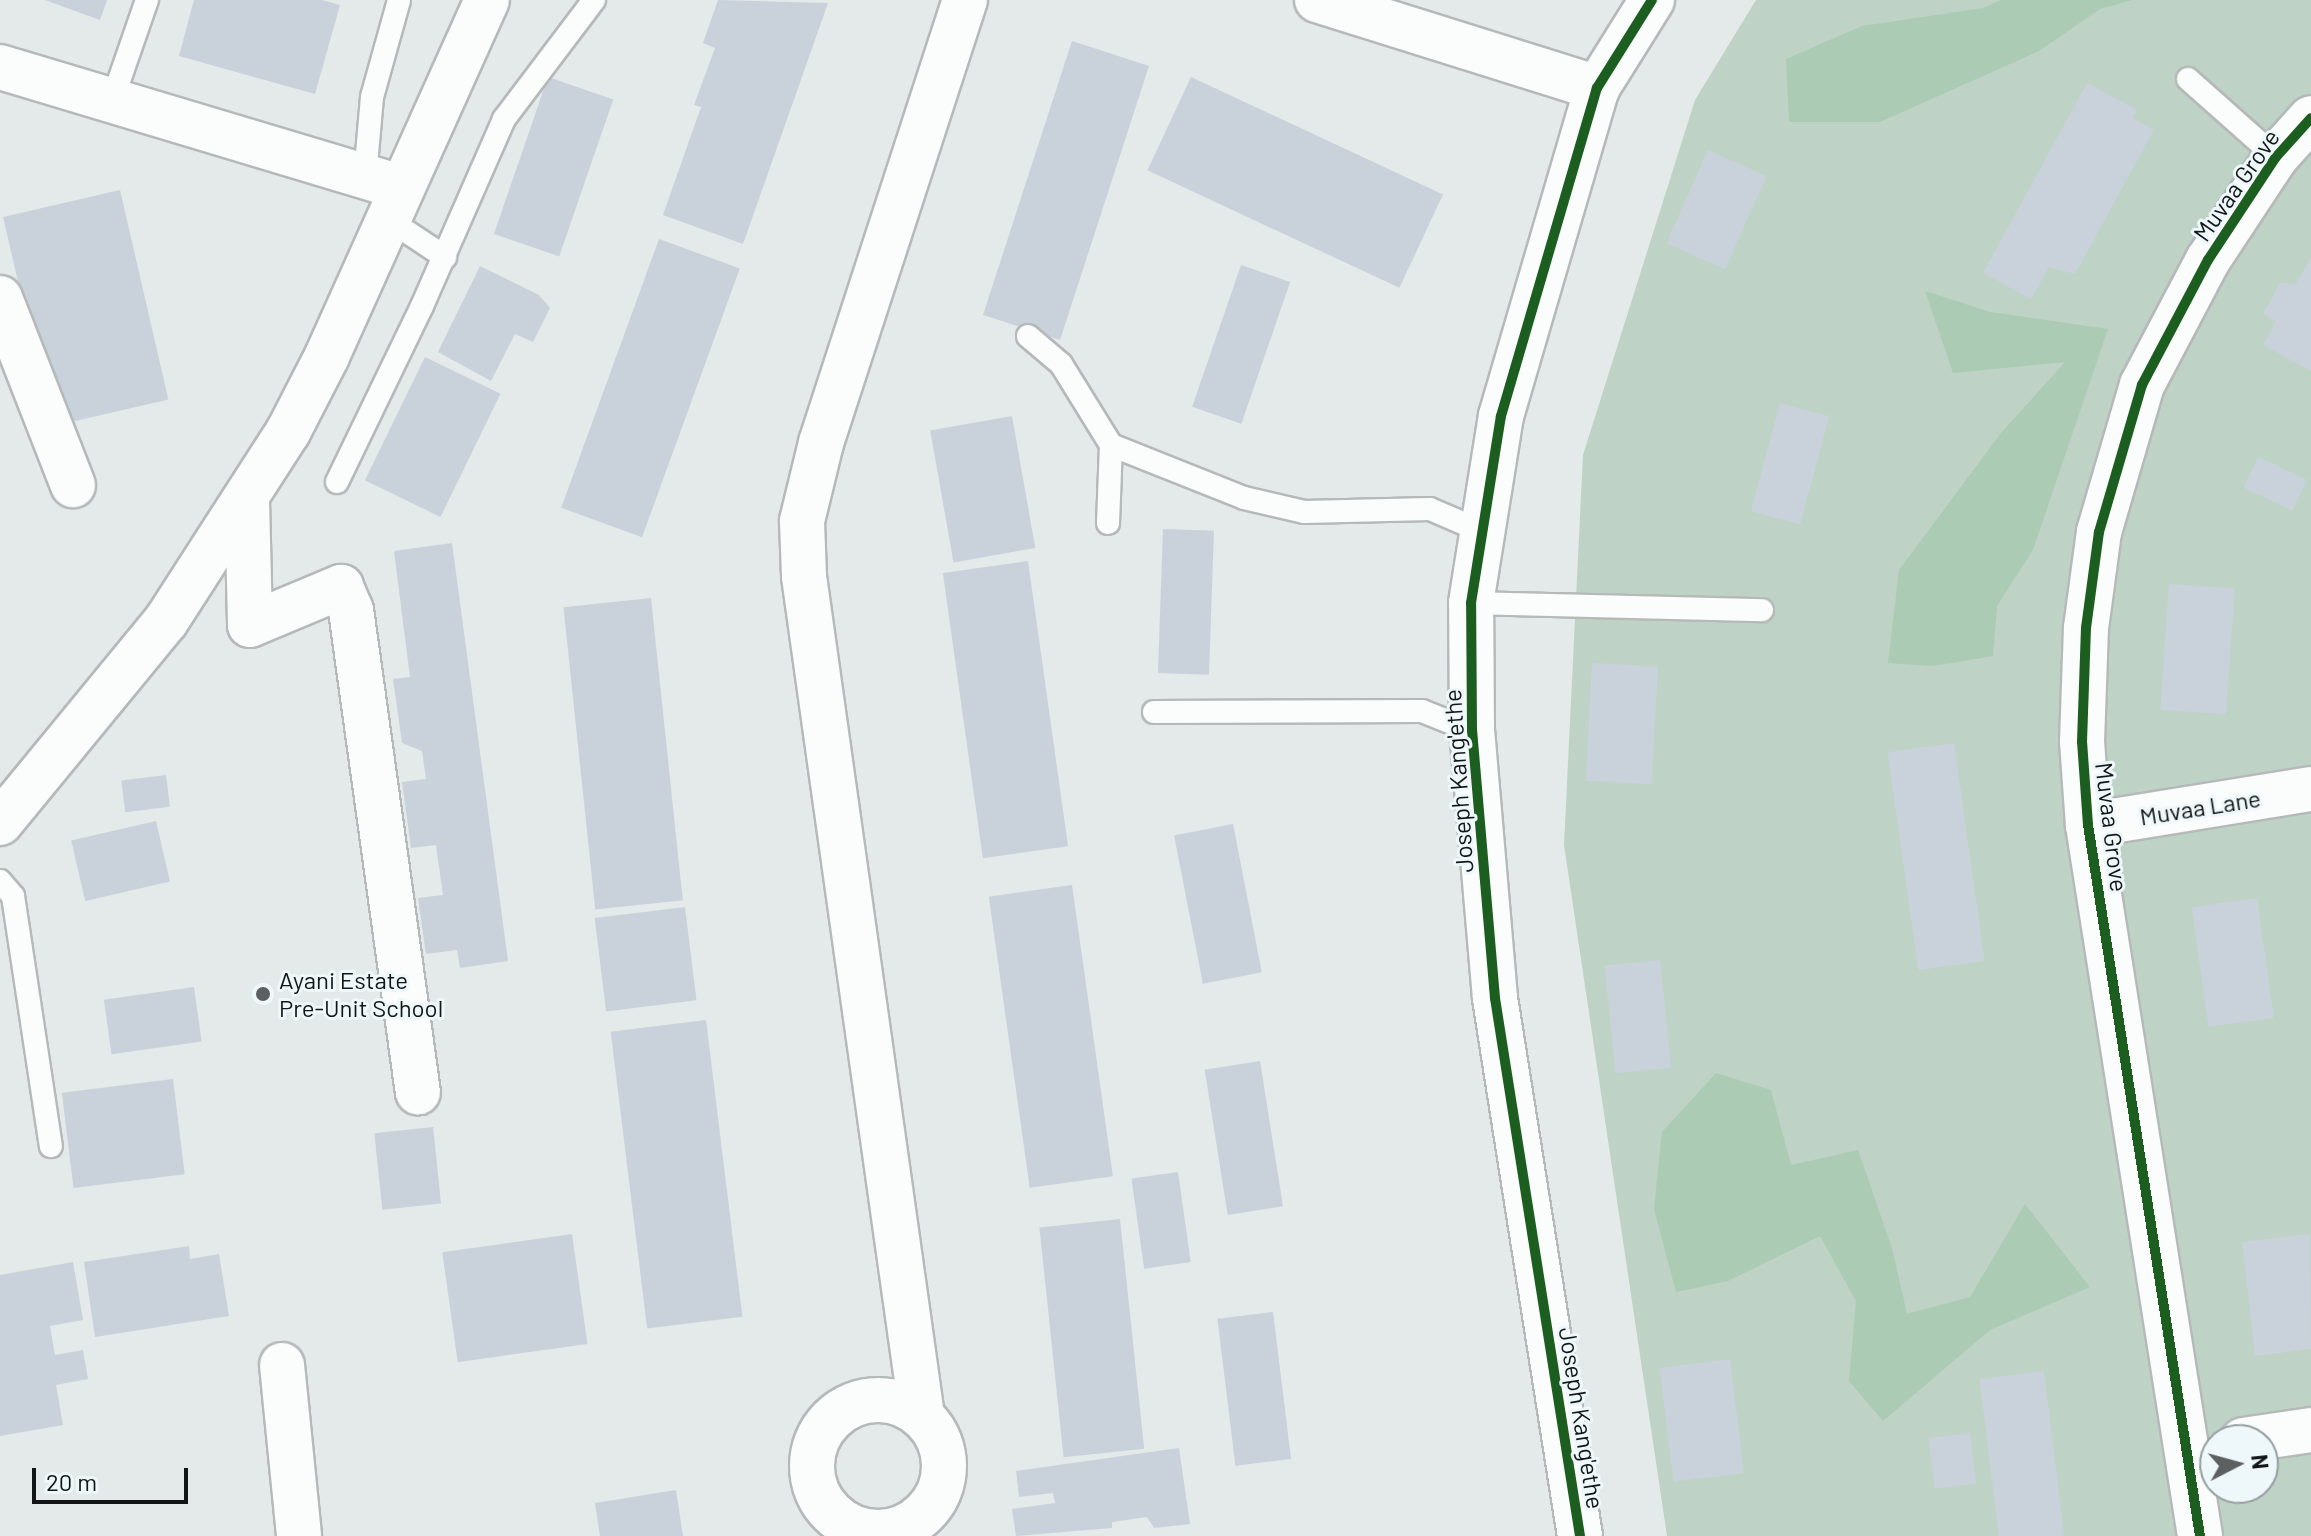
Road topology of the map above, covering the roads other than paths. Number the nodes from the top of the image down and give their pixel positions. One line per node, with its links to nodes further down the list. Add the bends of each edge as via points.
1 (147, 0): 11 (lane)
2 (399, 0): 14 (lane, via 372,97)
3 (487, 0): 14 (street)
4 (594, 0): 15 (lane, via 504,119)
5 (965, 0): 35 (street, via 821,443 802,521 804,576)
6 (1317, 0): 10 (street)
7 (1652, 0): 10 (street, Joseph Kang'ethe)
8 (0, 67): 11 (street)
9 (2188, 79): 13 (lane)
10 (1597, 88): 23 (street, Joseph Kang'ethe, via 1501,416)
11 (112, 101): 14 (street)
12 (2311, 118): 13 (street, Muvaa Grove)
13 (2276, 157): 30 (street, Muvaa Grove, via 2172,321 2118,454 2099,532 2086,628 2082,742)
14 (383, 194): 15 (lane); 21 (street, via 327,356)
15 (445, 257): 19 (lane)
16 (0, 298): 20 (street)
17 (1028, 336): 18 (lane, via 1061,364)
18 (1111, 445): 22 (lane); 23 (lane, via 1244,498 1304,512 1430,509)
19 (337, 482)
20 (73, 485)
21 (247, 500): 29 (street, via 166,621); 32 (street, via 250,625 341,587 351,610)
22 (1108, 523)
23 (1479, 530): 24 (street, Joseph Kang'ethe)
24 (1471, 603): 25 (lane); 27 (street, Joseph Kang'ethe)
25 (1762, 610)
26 (1154, 712): 27 (lane, via 1422,711)
27 (1472, 731): 41 (street, Joseph Kang'ethe, via 1495,998)
28 (2311, 789): 30 (street, Muvaa Lane)
29 (0, 823)
30 (2088, 825): 38 (street, Muvaa Grove)
31 (0, 881): 33 (lane, via 13,896)
32 (418, 1092)
33 (51, 1146)
34 (282, 1365): 40 (street)
35 (922, 1416)
36 (2311, 1430): 37 (street)
37 (2279, 1435)
38 (2199, 1441)
39 (2200, 1504): 42 (street, Muvaa Grove)
40 (299, 1536)
41 (1580, 1536)
42 (2200, 1536)

